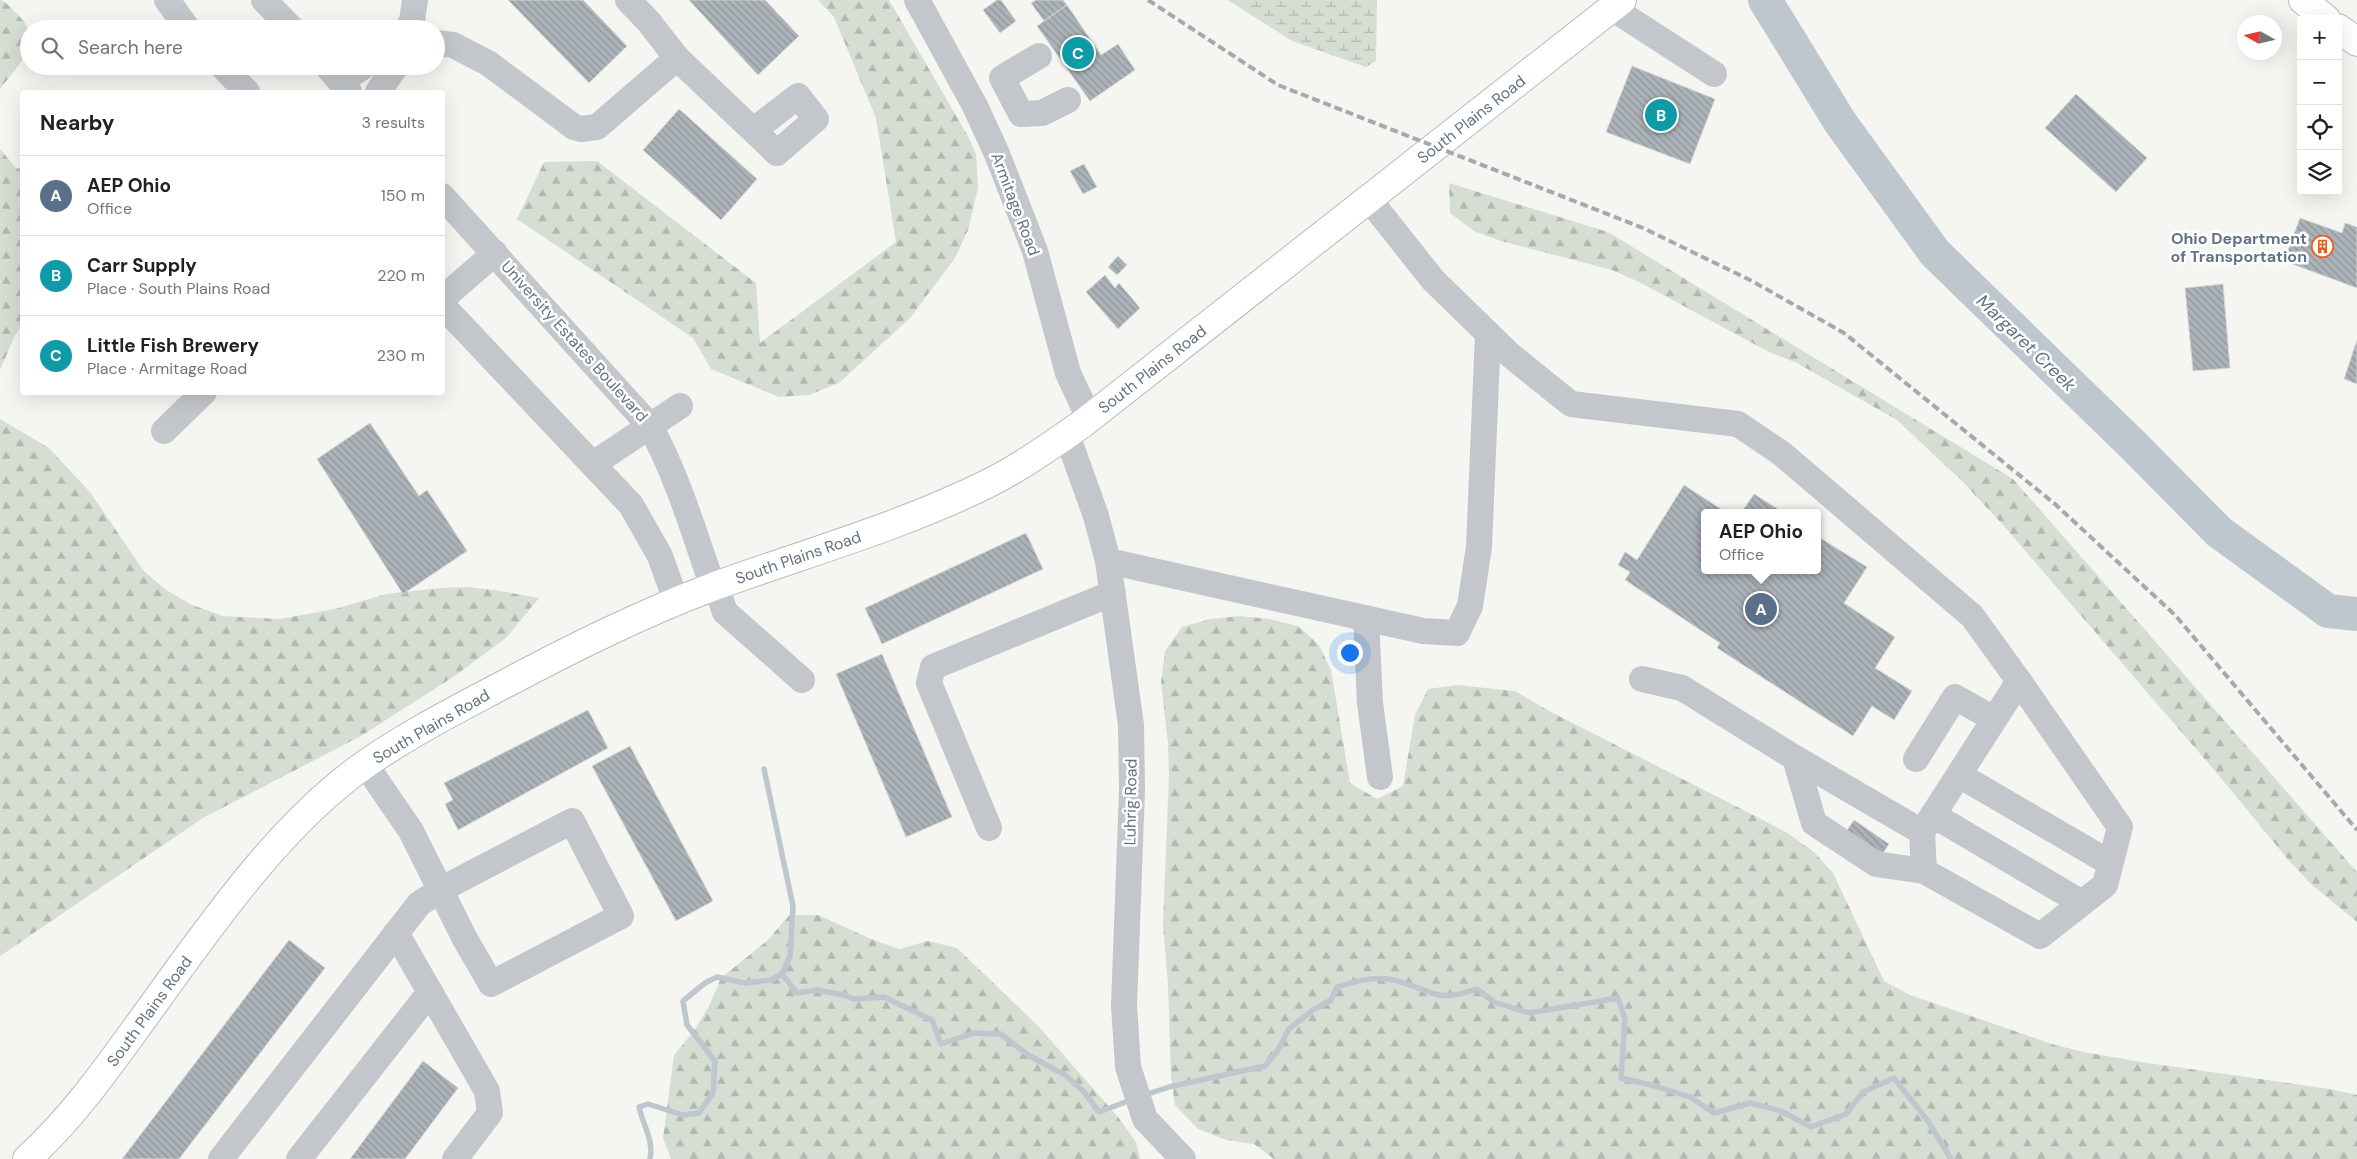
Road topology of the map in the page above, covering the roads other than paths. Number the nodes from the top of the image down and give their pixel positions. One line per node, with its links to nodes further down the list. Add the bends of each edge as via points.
1 (167, 0): 9 (street)
2 (264, 0): 10 (street)
3 (415, 0): 11 (street)
4 (628, 0): 16 (street)
5 (917, 0): 26 (street, Armitage Road)
6 (2303, 0): 8 (main road)
7 (1617, 4): 17 (street); 28 (main road, South Plains Road)
8 (2321, 15)
9 (181, 20)
10 (283, 20)
11 (412, 20)
12 (2342, 31): 13 (main road)
13 (2357, 42)
14 (445, 44): 16 (street, via 488,63 581,129 597,127)
15 (1039, 56): 24 (street, via 1002,78)
16 (677, 58): 27 (street)
17 (1714, 74)
18 (230, 75): 22 (street)
19 (354, 75): 21 (street)
20 (390, 75): 23 (street)
21 (343, 85)
22 (244, 90)
23 (379, 90)
24 (1008, 90): 25 (street, via 1021,114 1042,113); 26 (street)
25 (1068, 100)
26 (975, 106): 36 (street, Armitage Road, via 1035,251 1068,373)
27 (754, 130)
28 (1368, 198): 33 (street, via 1433,280); 36 (main road, South Plains Road)
29 (445, 199): 30 (street, University Estates Boulevard)
30 (495, 253): 31 (street); 37 (street, University Estates Boulevard)
31 (445, 296)
32 (445, 308): 40 (street)
33 (1488, 334): 45 (street, via 1480,547 1470,606 1457,633 1423,630); 48 (street, via 1571,404 1738,424 1768,443 1972,616)
34 (201, 395): 38 (street)
35 (680, 406): 37 (street)
36 (1089, 418): 39 (main road, South Plains Road)
37 (650, 426): 40 (street); 42 (street, University Estates Boulevard, via 679,489)
38 (164, 431)
39 (1067, 434): 41 (street, Luhrig Road); 42 (main road, South Plains Road, via 1027,462 932,510)
40 (593, 464): 44 (street, via 631,505 660,556)
41 (1108, 561): 43 (street, Luhrig Road); 45 (street)
42 (715, 586): 44 (main road, South Plains Road); 47 (street, University Estates Boulevard, via 725,612)
43 (1113, 593): 56 (street, via 933,667 929,683); 67 (street, Luhrig Road, via 1131,725 1132,790 1124,1005 1128,1067 1145,1119)
44 (676, 601): 52 (main road, South Plains Road, via 554,658 443,717)
45 (1366, 618): 54 (street, via 1370,703)
46 (1642, 679): 50 (street, via 1682,688)
47 (802, 680)
48 (2019, 681): 49 (street); 57 (street, via 2120,826)
49 (1994, 719): 51 (street, via 1955,697); 53 (street)
50 (1795, 758): 55 (street); 58 (street, via 1814,823 1876,864)
51 (1916, 759)
52 (365, 764): 59 (street, via 411,831); 64 (main road, South Plains Road, via 306,815 251,875 94,1087 49,1140)
53 (1958, 775): 55 (street); 57 (street)
54 (1380, 777)
55 (1927, 823): 58 (street); 60 (street)
56 (989, 828)
57 (2110, 864): 60 (street, via 2105,885)
58 (1924, 871): 60 (street, via 2040,936)
59 (440, 890): 59 (street, via 491,984 621,916 572,821); 61 (street, via 419,904)
60 (2082, 902)
61 (396, 933): 62 (street); 63 (street)
62 (430, 992): 65 (street); 66 (street, via 487,1091 490,1113)
63 (224, 1158)
64 (27, 1159)
65 (299, 1159)
66 (455, 1159)
67 (1183, 1159)

